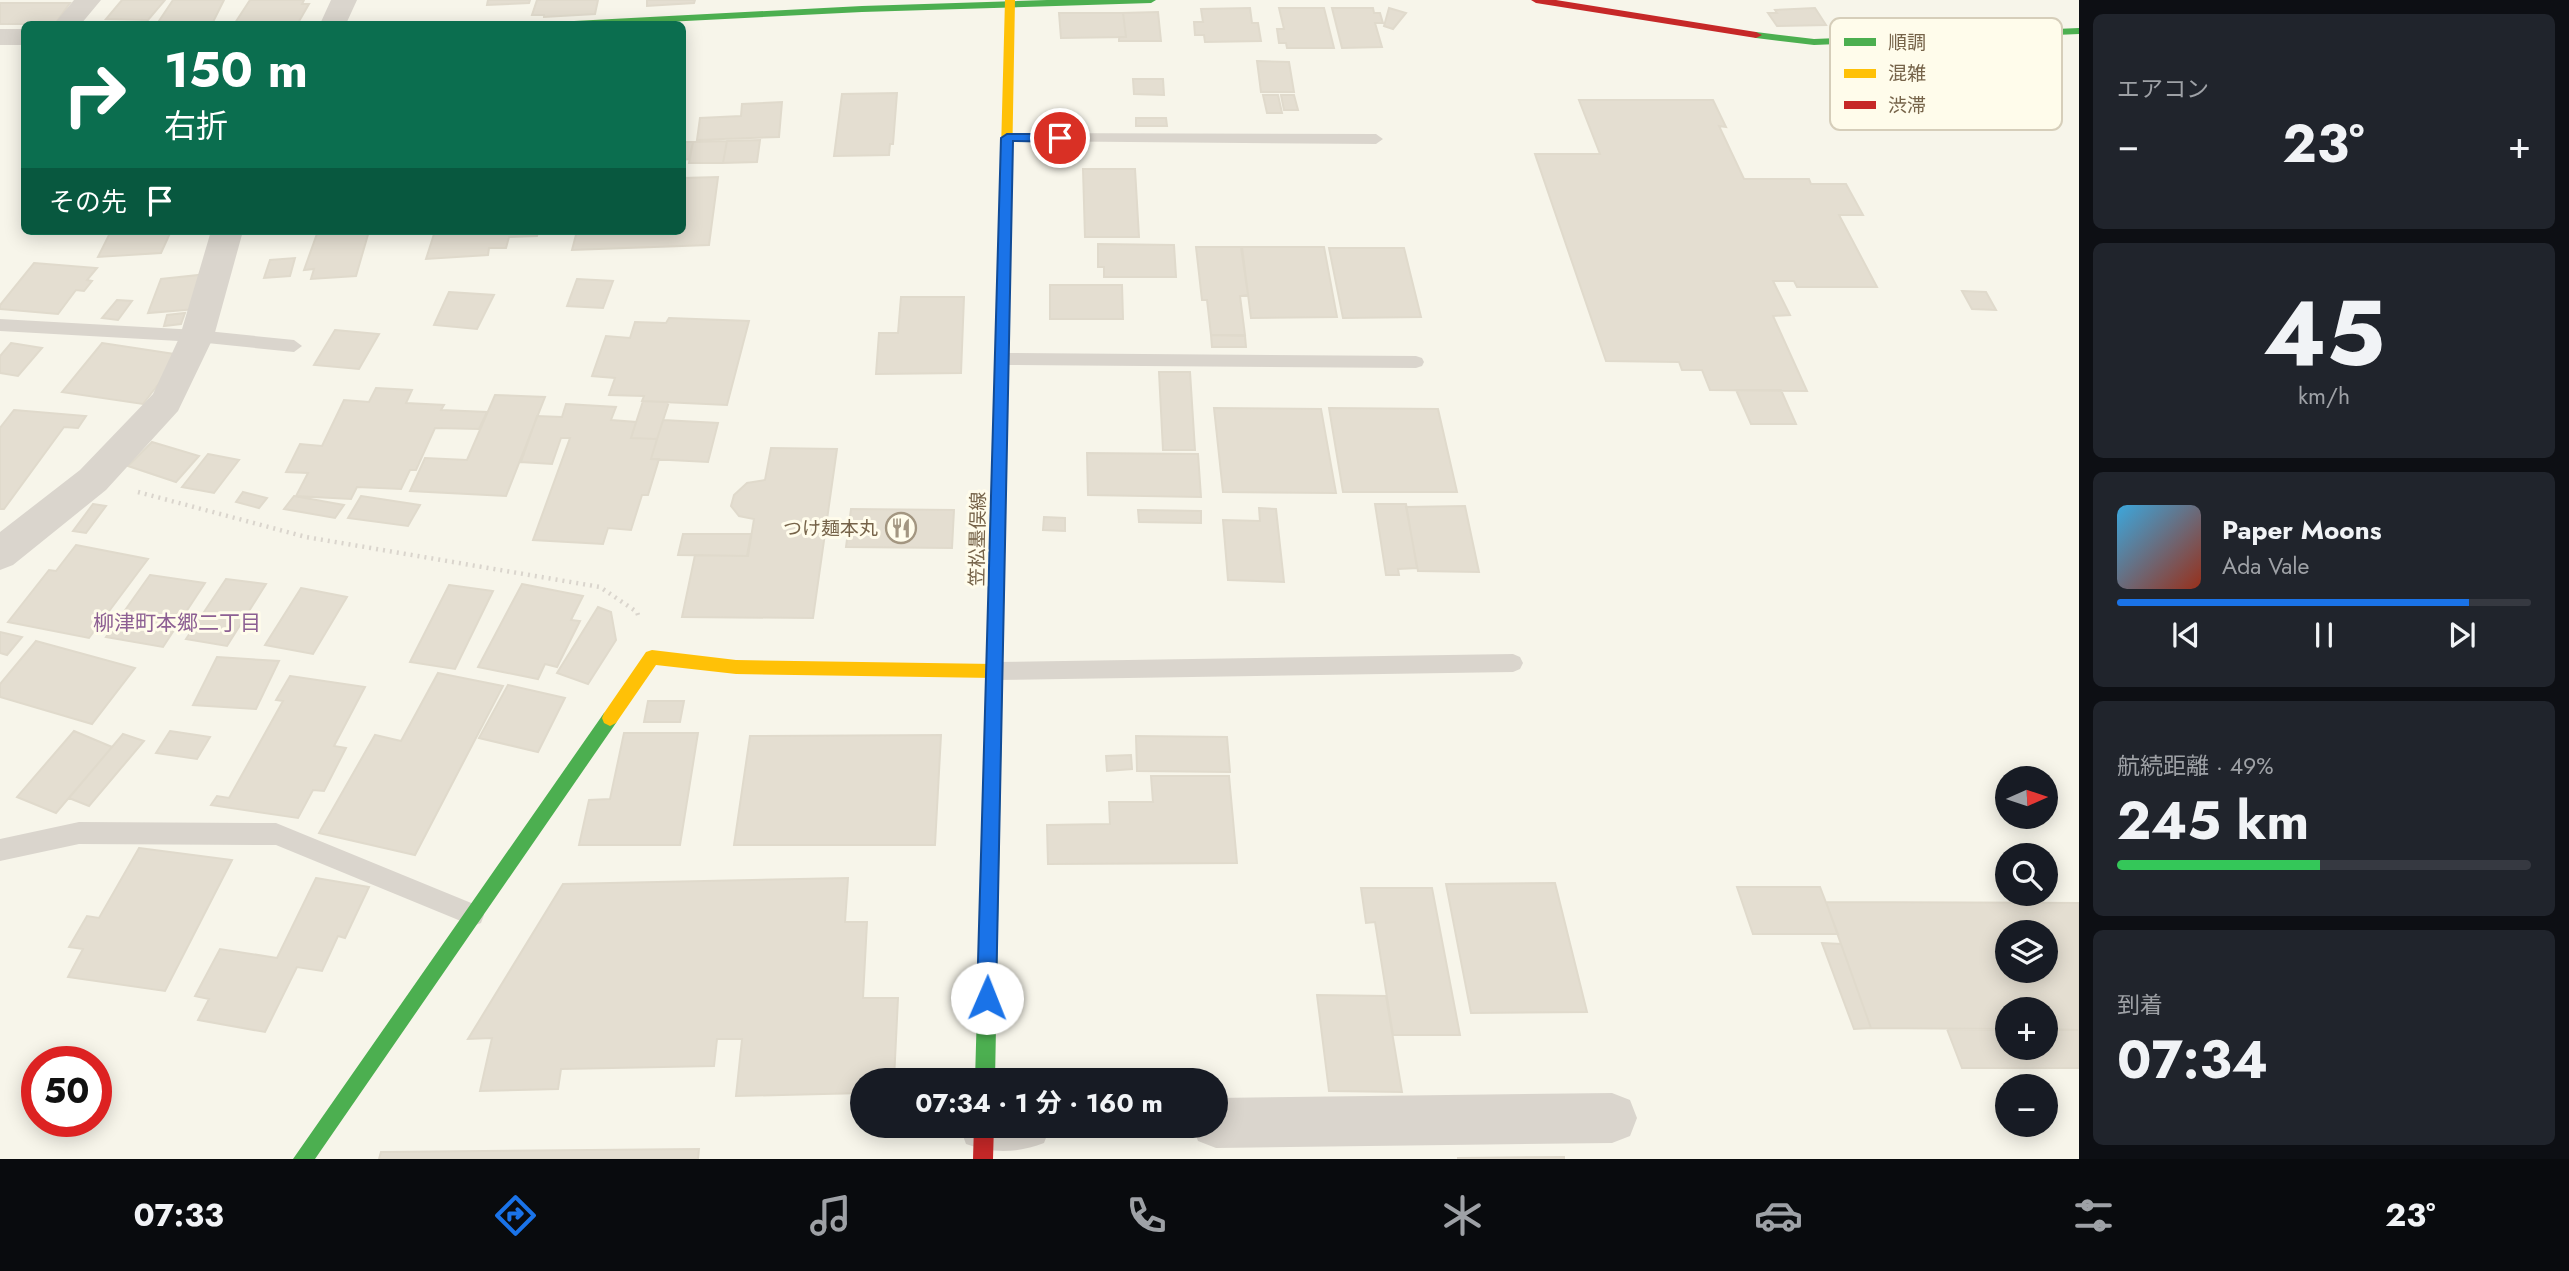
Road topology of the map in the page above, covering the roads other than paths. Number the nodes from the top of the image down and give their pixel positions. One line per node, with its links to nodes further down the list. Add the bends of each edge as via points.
1 (88, 0): 6 (street)
2 (344, 0): 7 (street)
3 (1151, 0): 5 (street)
4 (1536, 0): 11 (street, via 1769,38)
5 (1010, 1): 8 (street); 12 (street, 笠松墨俣線)
6 (70, 21)
7 (334, 21)
8 (626, 21)
9 (0, 37): 10 (street)
10 (21, 37)
11 (1830, 41)
12 (1007, 138): 13 (lane); 18 (street, 笠松墨俣線)
13 (1376, 139)
14 (226, 235): 16 (street)
15 (0, 325): 16 (lane)
16 (197, 336): 17 (lane); 20 (street, via 166,402 93,480)
17 (294, 346)
18 (1002, 359): 19 (lane); 22 (street, 笠松墨俣線)
19 (1416, 362)
20 (0, 554)
21 (1513, 663): 22 (lane)
22 (994, 671): 24 (street, via 736,667 652,657); 25 (street, 笠松墨俣線)
23 (0, 850): 24 (lane, via 79,833 276,835)
24 (472, 915): 29 (street)
25 (985, 1068)
26 (1612, 1118): 27 (street)
27 (1228, 1123)
28 (984, 1138): 30 (street)
29 (303, 1159)
30 (983, 1159)

